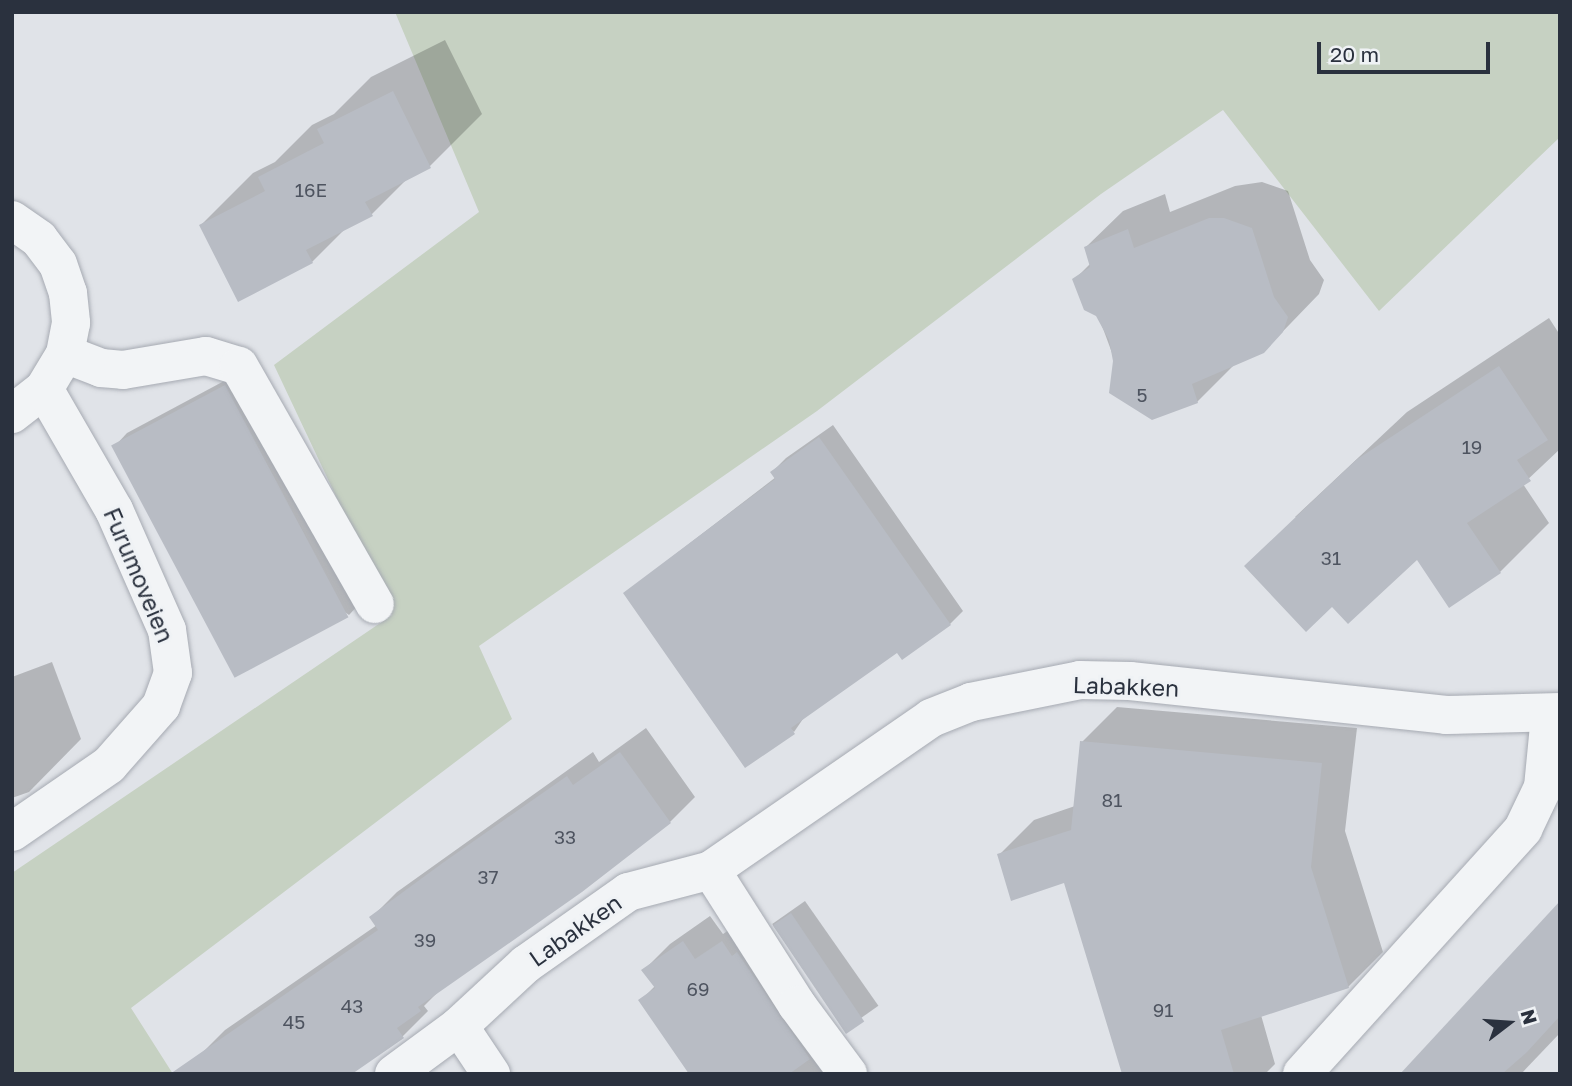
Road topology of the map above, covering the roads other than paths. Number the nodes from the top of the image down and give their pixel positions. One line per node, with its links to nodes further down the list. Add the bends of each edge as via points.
1 (12, 220): 2 (street, via 39,239 58,264 69,303)
2 (65, 354): 3 (street); 5 (street, via 102,368 123,370 206,356 239,366)
3 (44, 389): 4 (street); 7 (street, Furumoveien, via 114,510 167,630 173,673 161,706 109,765)
4 (12, 414)
5 (375, 604)
6 (1555, 713): 8 (street, Labakken, via 1446,715 1130,681 1080,680 1035,687 971,702 931,718); 13 (street, Labakken, via 1542,787 1523,829)
7 (12, 832)
8 (711, 870): 9 (street, Labakken, via 628,892 526,964); 12 (street, via 797,1005)
9 (459, 1026): 10 (street, Labakken); 11 (street)
10 (394, 1074)
11 (491, 1074)
12 (848, 1074)
13 (1302, 1074)

